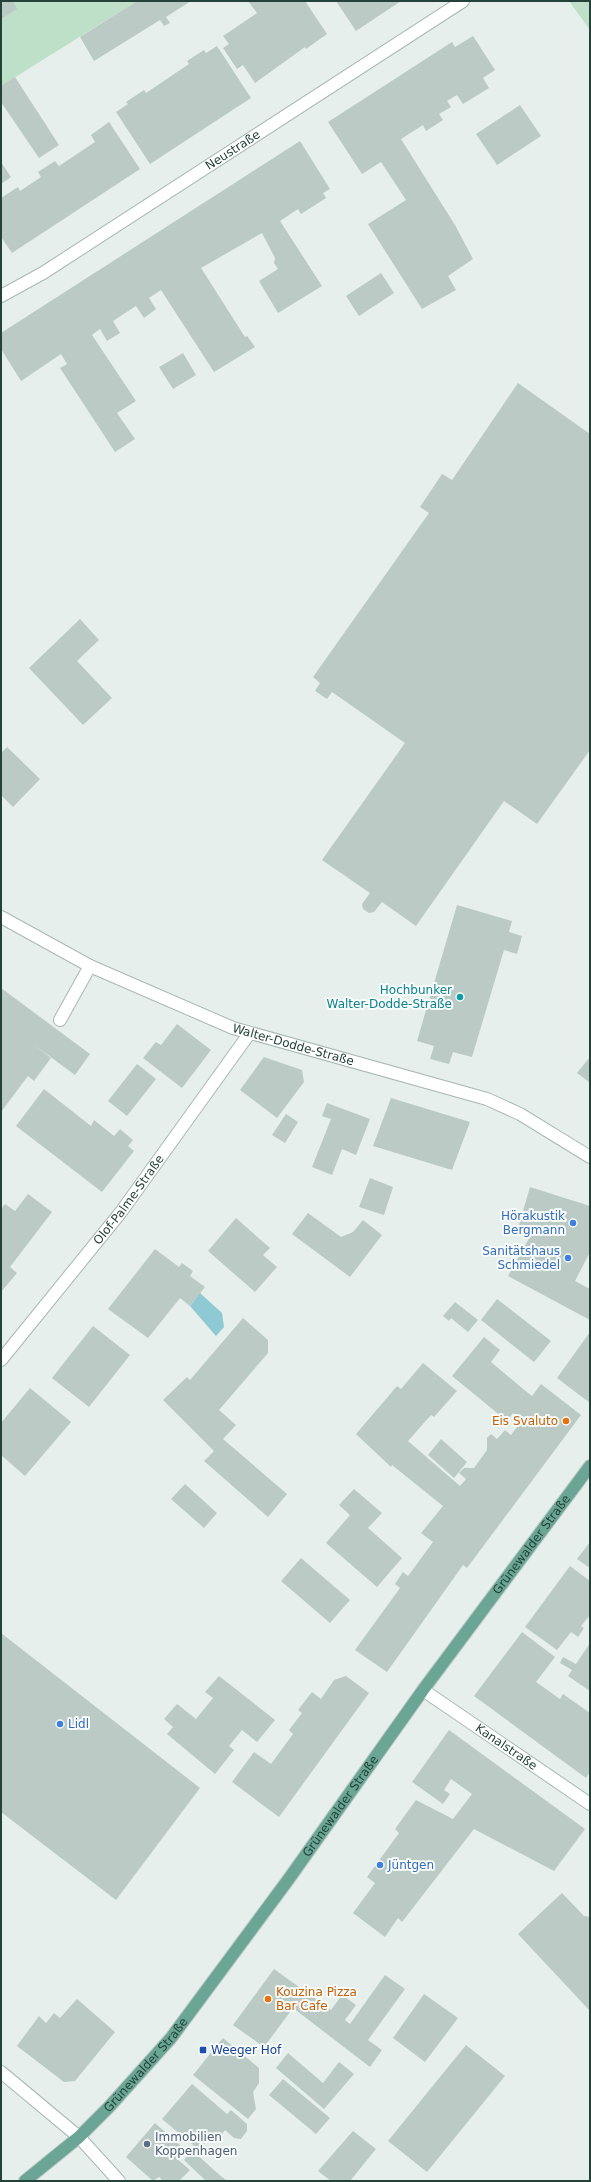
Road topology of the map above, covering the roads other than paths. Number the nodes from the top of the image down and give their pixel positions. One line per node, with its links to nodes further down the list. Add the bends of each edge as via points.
1 (463, 1): 2 (street, Neustraße, via 43,273)
2 (1, 296)
3 (1, 917): 4 (street, Walter-Dodde-Straße)
4 (90, 966): 5 (street); 6 (street, Walter-Dodde-Straße)
5 (60, 1020)
6 (249, 1034): 7 (street, Walter-Dodde-Straße, via 487,1099 520,1114); 8 (street, Olof-Palme-Straße, via 121,1212)
7 (590, 1157)
8 (1, 1360)
9 (590, 1466): 10 (main road, Grünewalder Straße)
10 (423, 1690): 11 (street, Kanalstraße); 13 (main road, Grünewalder Straße, via 288,1880 171,2038)
11 (590, 1804)
12 (1, 2072): 13 (street)
13 (79, 2137): 14 (main road, Grünewalder Straße); 15 (street)
14 (25, 2181)
15 (119, 2181)

